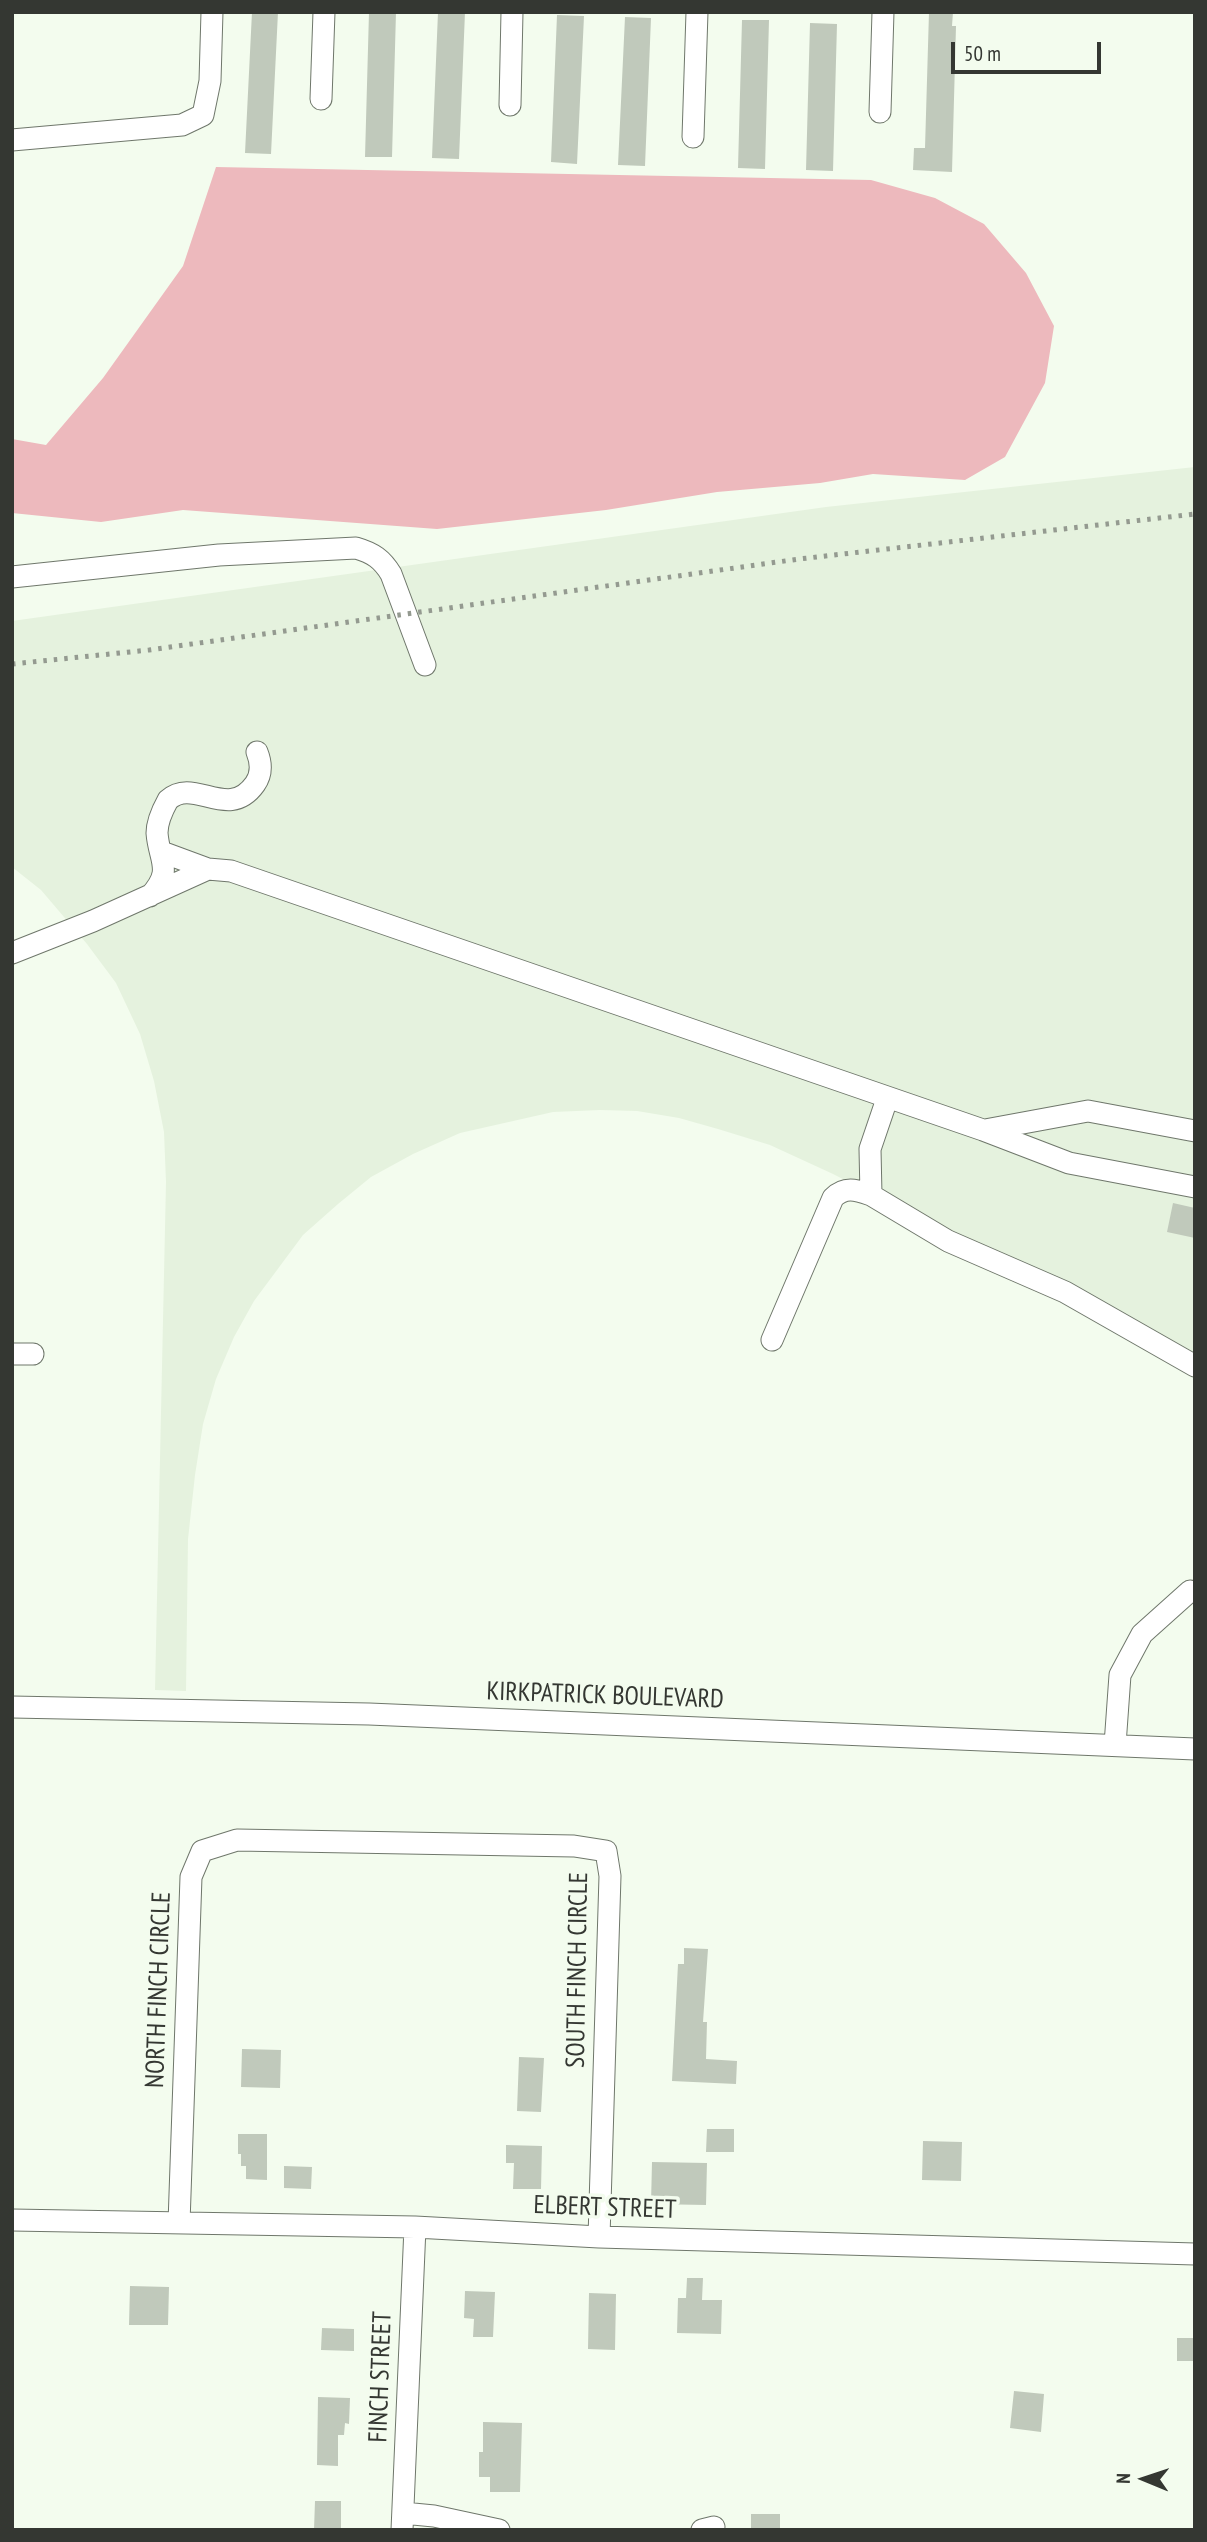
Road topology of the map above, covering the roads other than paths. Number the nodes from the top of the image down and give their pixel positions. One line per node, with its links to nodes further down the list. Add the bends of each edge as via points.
1 (212, 12): 10 (street, via 210,81 203,114 182,125)
2 (324, 12): 6 (street)
3 (512, 12): 7 (street)
4 (697, 12): 9 (street)
5 (883, 12): 8 (street)
6 (321, 99)
7 (510, 105)
8 (880, 112)
9 (693, 137)
10 (12, 140)
11 (12, 577): 12 (street, via 219,555 356,548 371,553 391,574)
12 (425, 665)
13 (257, 752): 14 (street, via 261,761 258,780 239,799 183,793 168,800 158,827)
14 (162, 852): 15 (street); 16 (street, via 164,876)
15 (208, 869): 16 (street); 18 (street, via 270,882)
16 (150, 896): 17 (street)
17 (12, 953)
18 (887, 1099): 19 (street); 22 (street, via 870,1149)
19 (983, 1130): 20 (street, via 1088,1111); 21 (street, via 1069,1163)
20 (1195, 1132)
21 (1195, 1188)
22 (871, 1195): 23 (street, via 846,1190 833,1198); 24 (street, via 948,1241 1065,1292)
23 (772, 1340)
24 (1195, 1366)
25 (1190, 1591): 27 (street, via 1142,1634 1120,1675)
26 (12, 1707): 27 (street, KIRKPATRICK BOULEVARD, via 369,1714)
27 (1115, 1745): 28 (street, KIRKPATRICK BOULEVARD)
28 (1195, 1749)
29 (375, 1844): 31 (street, NORTH FINCH CIRCLE, via 237,1840 202,1851 191,1877); 33 (street, SOUTH FINCH CIRCLE, via 574,1846 606,1851 610,1876)
30 (12, 2220): 31 (street, ELBERT STREET)
31 (179, 2223): 32 (street, ELBERT STREET)
32 (415, 2228): 33 (street, ELBERT STREET); 35 (street, FINCH STREET)
33 (599, 2236): 34 (street, ELBERT STREET)
34 (1195, 2254)
35 (402, 2521): 36 (street, via 434,2516)
36 (499, 2530)

